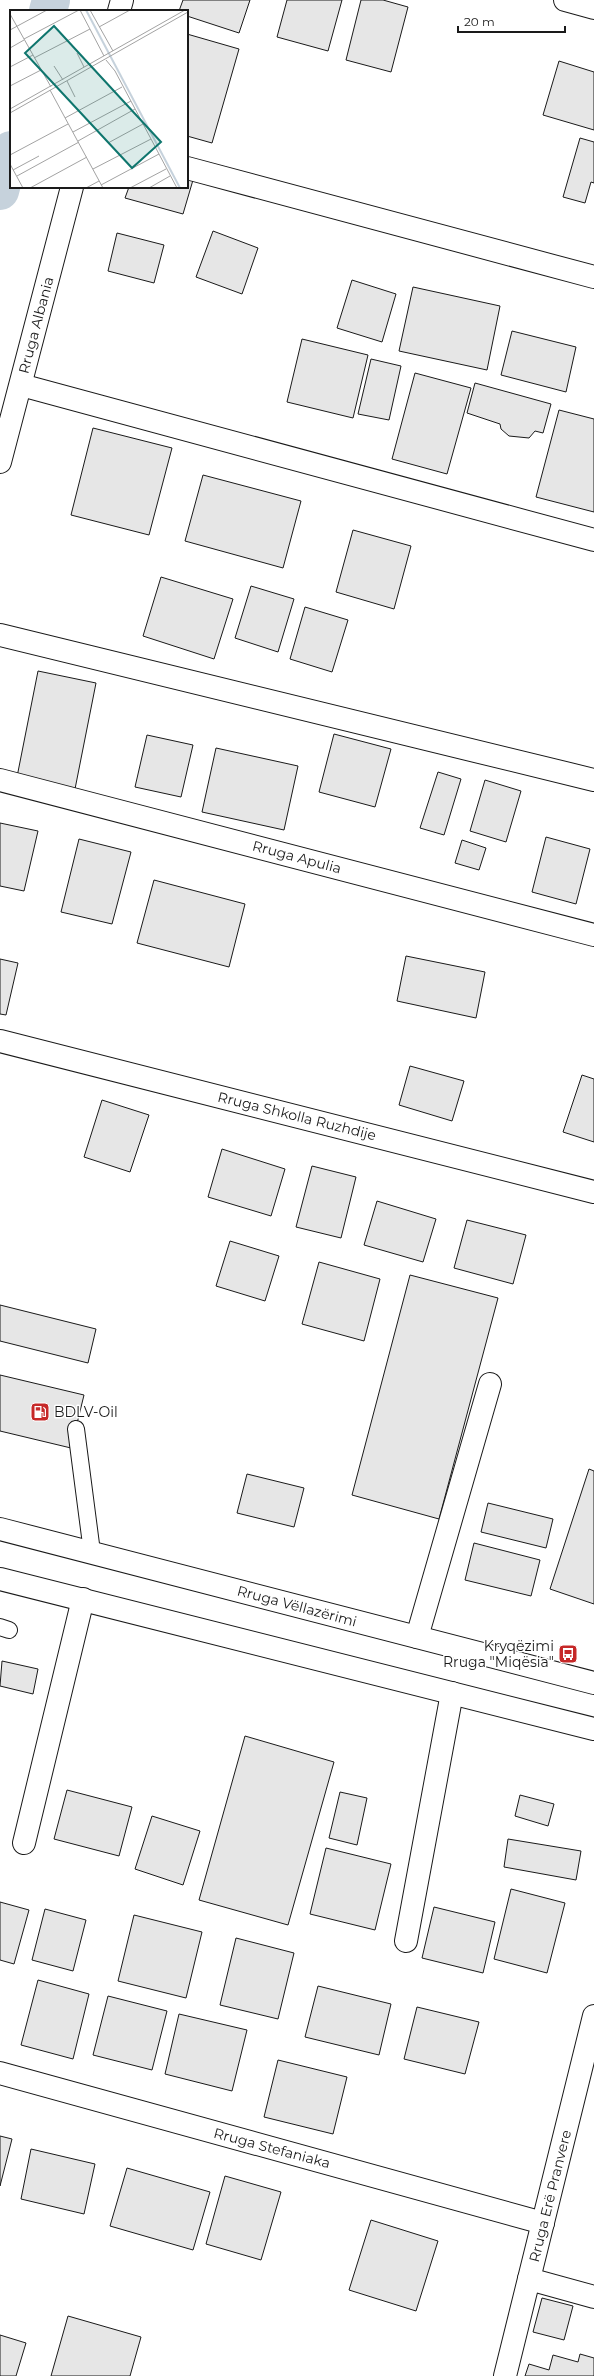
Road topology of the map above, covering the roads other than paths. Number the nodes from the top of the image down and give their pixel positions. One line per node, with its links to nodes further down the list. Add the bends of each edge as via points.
1 (122, 0): 4 (street)
2 (565, 0): 3 (street)
3 (594, 8)
4 (119, 10)
5 (188, 168): 7 (street)
6 (72, 188): 8 (street, Rruga Albania)
7 (594, 277)
8 (21, 385): 9 (street, Rruga Albania); 10 (street)
9 (0, 462)
10 (594, 540)
11 (0, 635): 13 (street)
12 (0, 780): 14 (street, Rruga Apulia)
13 (594, 780)
14 (594, 935)
15 (0, 1041): 16 (street, Rruga Shkolla Ruzhdije)
16 (594, 1192)
17 (490, 1384): 23 (street)
18 (76, 1429): 20 (lane)
19 (0, 1529): 20 (street, Rruga Vëllazërimi)
20 (92, 1552): 23 (street, Rruga Vëllazërimi)
21 (0, 1579): 22 (street)
22 (83, 1600): 25 (street); 27 (street)
23 (418, 1637): 24 (street, Rruga Vëllazërimi)
24 (594, 1683)
25 (452, 1693): 26 (street); 28 (street)
26 (594, 1729)
27 (24, 1843)
28 (406, 1941)
29 (592, 2030): 31 (street, Rruga Erë Pranvere)
30 (0, 2073): 31 (street, Rruga Stefaniaka)
31 (543, 2223): 32 (street, Rruga Erë Pranvere)
32 (529, 2279): 33 (street); 34 (street, Rruga Erë Pranvere)
33 (594, 2297)
34 (505, 2376)

